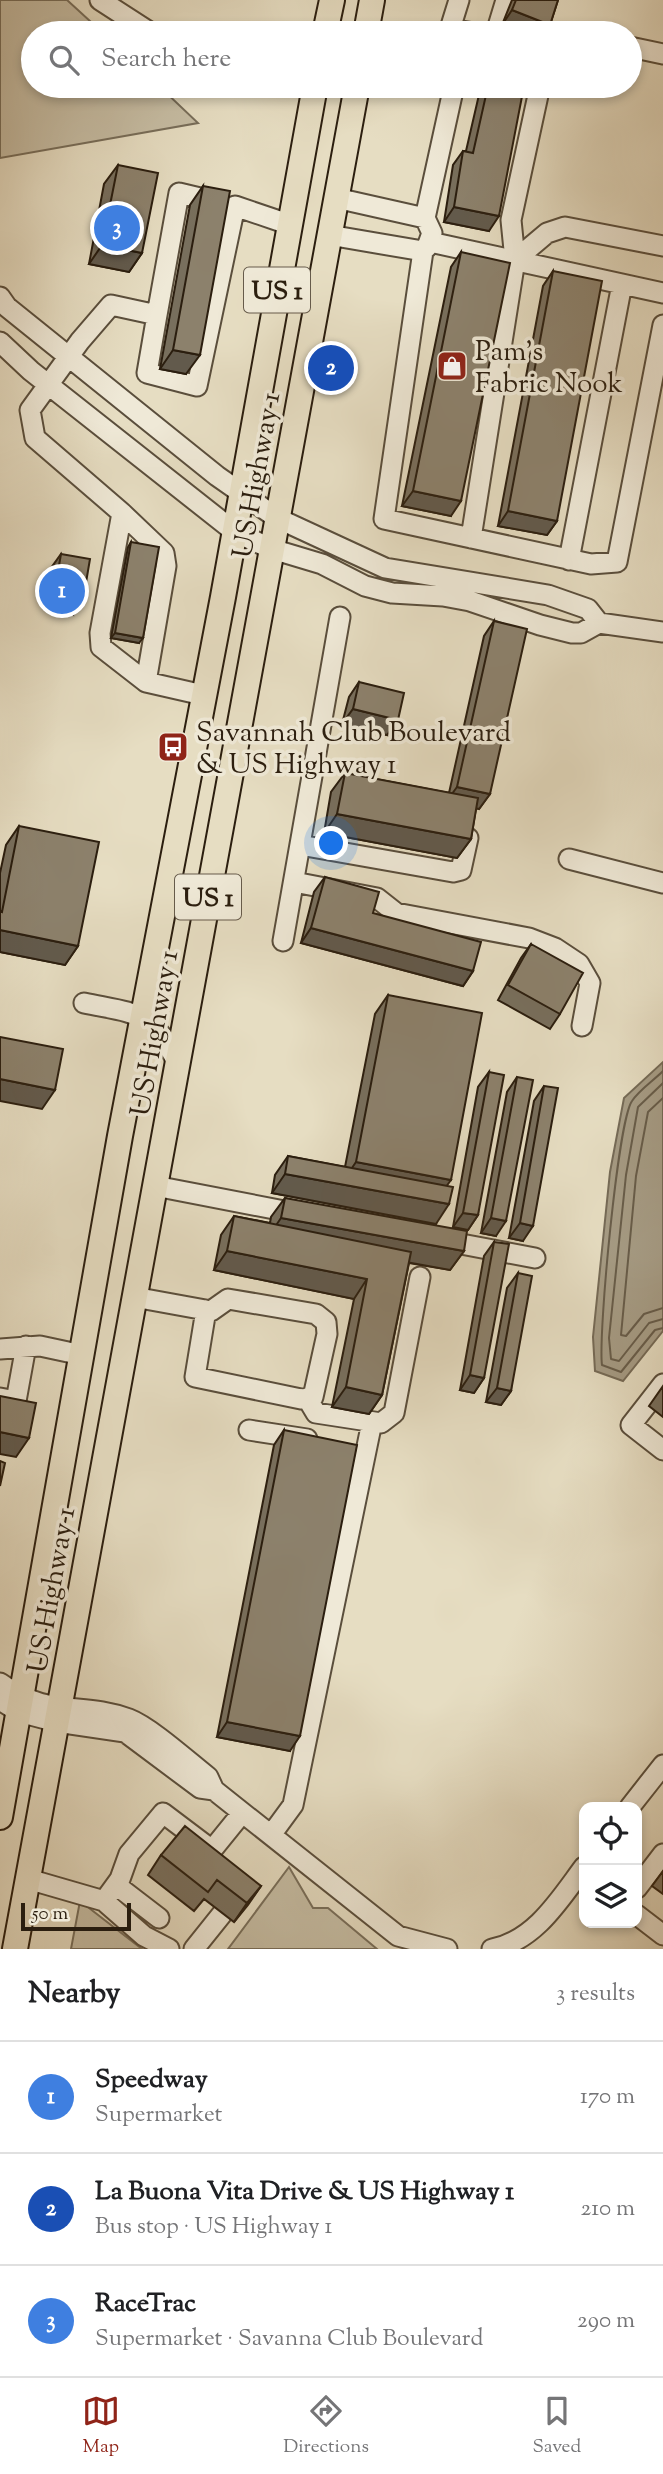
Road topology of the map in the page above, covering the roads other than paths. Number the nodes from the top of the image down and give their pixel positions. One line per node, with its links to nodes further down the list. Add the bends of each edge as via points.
1 (100, 0): 6 (street)
2 (332, 0): 7 (main road)
3 (372, 0): 8 (main road)
4 (459, 0): 9 (street)
5 (506, 0): 10 (street)
6 (132, 21)
7 (328, 21)
8 (368, 21)
9 (452, 21)
10 (500, 21)
11 (642, 50): 12 (street)
12 (663, 54)
13 (313, 98): 20 (main road, US Highway 1 / US 1)
14 (355, 98): 17 (main road, US Highway 1 / US 1)
15 (451, 98): 19 (street)
16 (537, 98): 24 (street, via 511,220)
17 (336, 198): 19 (street); 21 (main road, US Highway 1 / US 1)
18 (235, 206): 20 (street); 28 (street, via 179,193); 28 (street, via 197,386 147,373)
19 (425, 218): 22 (street, via 432,233)
20 (288, 224): 33 (main road, US Highway 1 / US 1)
21 (329, 235): 22 (street); 35 (main road, US Highway 1 / US 1)
22 (426, 246): 24 (street); 37 (street, via 384,519)
23 (663, 246): 24 (street, via 565,227 547,233)
24 (515, 260): 25 (street); 37 (street)
25 (622, 284): 26 (street); 39 (street)
26 (663, 293)
27 (0, 297): 31 (street)
28 (157, 315): 31 (street, via 111,305)
29 (663, 325): 39 (street, via 617,562)
30 (0, 342): 32 (street)
31 (67, 358): 32 (street); 33 (street)
32 (50, 386): 34 (street, via 30,410 35,438); 36 (street)
33 (242, 496): 35 (street); 36 (main road, US Highway 1 / US 1)
34 (122, 513): 44 (street, via 164,553 166,566); 44 (street, via 101,647)
35 (277, 518): 38 (main road, US Highway 1 / US 1); 40 (street, via 385,568)
36 (235, 532): 38 (street); 45 (main road, US Highway 1 / US 1)
37 (471, 538): 39 (street)
38 (272, 549): 40 (street, via 392,593); 55 (main road, US Highway 1 / US 1)
39 (569, 560)
40 (464, 590): 42 (street, via 548,595 588,609); 42 (street, via 572,633)
41 (340, 617): 47 (street)
42 (599, 623): 43 (street)
43 (663, 632)
44 (146, 682): 45 (street)
45 (203, 695): 53 (main road, US Highway 1 / US 1)
46 (468, 838): 47 (street, via 461,870 453,872)
47 (300, 845): 49 (street)
48 (569, 859): 50 (street)
49 (293, 882): 51 (street); 54 (street, via 377,898 397,913 529,938 555,948 579,964 590,983)
50 (663, 883)
51 (283, 941)
52 (84, 1003): 53 (street)
53 (144, 1016): 55 (street, via 159,1030); 65 (main road, US Highway 1 / US 1)
54 (582, 1026)
55 (177, 1062): 56 (main road, US Highway 1 / US 1)
56 (155, 1186): 57 (street); 61 (main road, US Highway 1 / US 1)
57 (321, 1218)
58 (415, 1235): 59 (street)
59 (535, 1258)
60 (420, 1277): 69 (street, via 394,1413 381,1423)
61 (135, 1297): 62 (street); 75 (main road, US Highway 1 / US 1)
62 (206, 1310): 68 (street, via 195,1377); 68 (street, via 228,1300 316,1314 326,1322 313,1397)
63 (26, 1346): 64 (street); 65 (street); 67 (street, via 16,1401)
64 (0, 1349)
65 (82, 1355): 74 (main road, US Highway 1 / US 1)
66 (663, 1384): 72 (street, via 631,1425)
67 (0, 1398)
68 (307, 1398): 69 (street, via 316,1413)
69 (372, 1422): 80 (street, via 358,1447 293,1805)
70 (249, 1430): 71 (street)
71 (326, 1442)
72 (663, 1450)
73 (0, 1683): 74 (street)
74 (14, 1703): 75 (street); 79 (main road, US Highway 1 / US 1)
75 (58, 1715): 78 (street, via 125,1732 177,1761 200,1788 214,1790); 85 (main road, US Highway 1 / US 1)
76 (661, 1773): 77 (street)
77 (635, 1802)
78 (242, 1813): 80 (street); 81 (street)
79 (0, 1816)
80 (271, 1835): 95 (street, via 398,1936)
81 (212, 1850): 83 (street); 87 (street, via 163,1813 129,1854)
82 (663, 1854): 86 (street)
83 (229, 1867)
84 (579, 1877): 96 (street, via 545,1918 520,1938)
85 (28, 1879): 87 (street); 92 (main road, US Highway 1 / US 1)
86 (642, 1881)
87 (110, 1893): 89 (street); 93 (street, via 144,1936)
88 (222, 1914): 94 (street)
89 (159, 1918)
90 (642, 1919): 91 (street)
91 (663, 1935)
92 (15, 1949)
93 (169, 1949)
94 (194, 1949)
95 (447, 1949)
96 (492, 1949)

